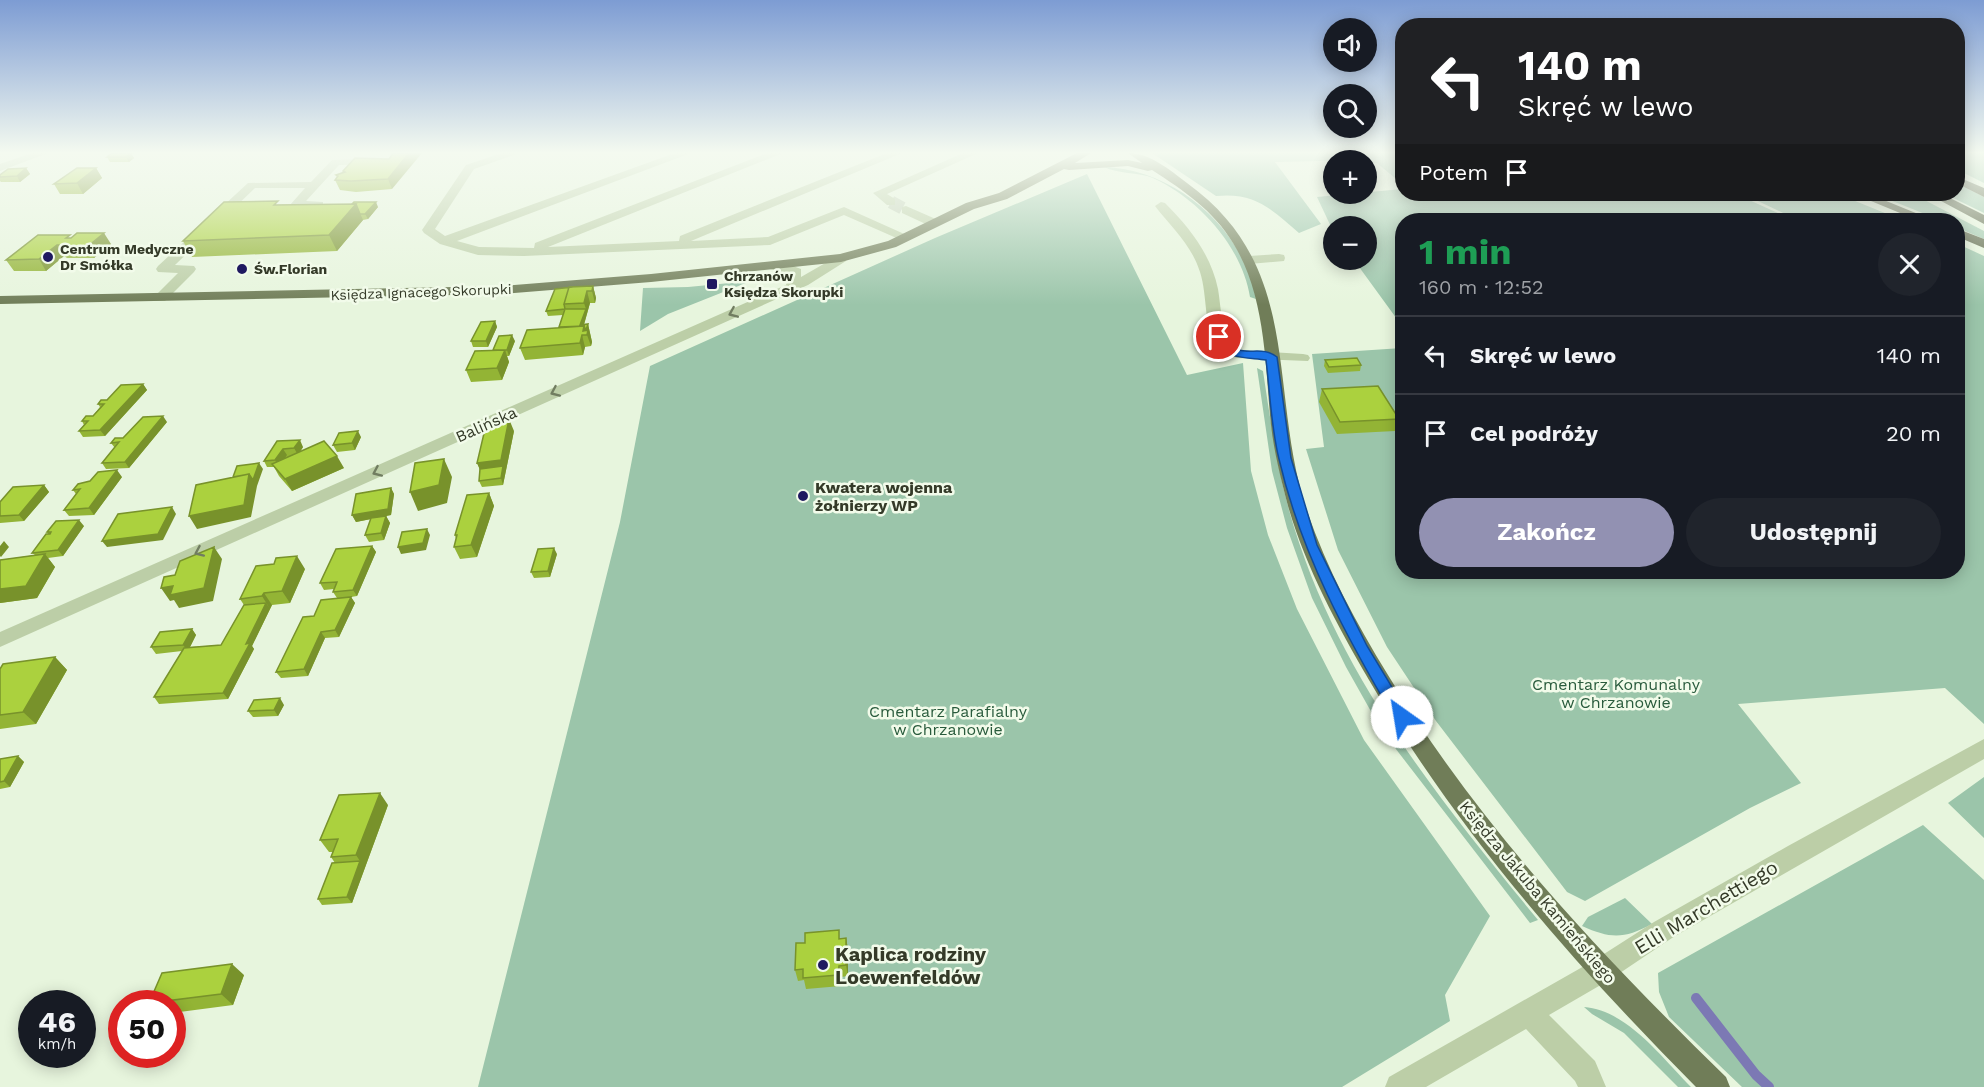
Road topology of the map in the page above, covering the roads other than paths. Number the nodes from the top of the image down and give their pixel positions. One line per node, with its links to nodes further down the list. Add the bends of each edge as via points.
1 (232, 204): 30 (street, via 163,269 189,269)
2 (297, 204): 12 (street)
3 (446, 204): 21 (street, via 428,230)
4 (545, 204): 21 (street)
5 (648, 204): 24 (street)
6 (772, 204): 22 (street)
7 (973, 204): 13 (main road, Balińska)
8 (978, 204): 13 (main road, Balińska)
9 (1205, 204): 27 (main road, Księdza Jakuba Kamieńskiego, via 1240,242)
10 (1885, 204): 16 (highway)
11 (1953, 204): 17 (highway)
12 (327, 205)
13 (970, 206): 18 (main road, Balińska)
14 (1161, 207): 32 (street, via 1192,240 1201,259 1209,278 1215,323 1223,346 1237,354)
15 (906, 210): 18 (street)
16 (1909, 213)
17 (1984, 220)
18 (934, 224): 20 (main road, Balińska)
19 (1965, 236): 23 (highway)
20 (905, 237): 22 (street, via 844,211 770,241); 25 (main road, Balińska)
21 (444, 240): 24 (street, via 478,251)
22 (673, 244): 24 (street)
23 (1984, 244)
24 (524, 252)
25 (841, 258): 28 (main road, Księdza Ignacego Skorupki); 29 (street, Balińska)
26 (1279, 258): 27 (street)
27 (1249, 260): 32 (main road, Księdza Jakuba Kamieńskiego, via 1261,291)
28 (775, 266): 29 (street, via 796,272); 30 (main road, Księdza Ignacego Skorupki, via 503,290)
29 (792, 287): 34 (street, Balińska, one-way to 34)
30 (160, 298): 31 (main road, Księdza Ignacego Skorupki)
31 (0, 300)
32 (1271, 357): 33 (street); 36 (main road, Księdza Jakuba Kamieńskiego, via 1283,450 1296,503 1322,572 1360,648 1412,733 1459,798)
33 (1303, 358)
34 (0, 640)
35 (1984, 748): 36 (street, Elli Marchettiego, via 1663,930)
36 (1602, 970): 37 (street, Elli Marchettiego); 40 (main road, Księdza Jakuba Kamieńskiego)
37 (1529, 1013): 38 (street, Elli Marchettiego); 39 (street, via 1585,1071)
38 (1399, 1087)
39 (1592, 1087)
40 (1716, 1087)

